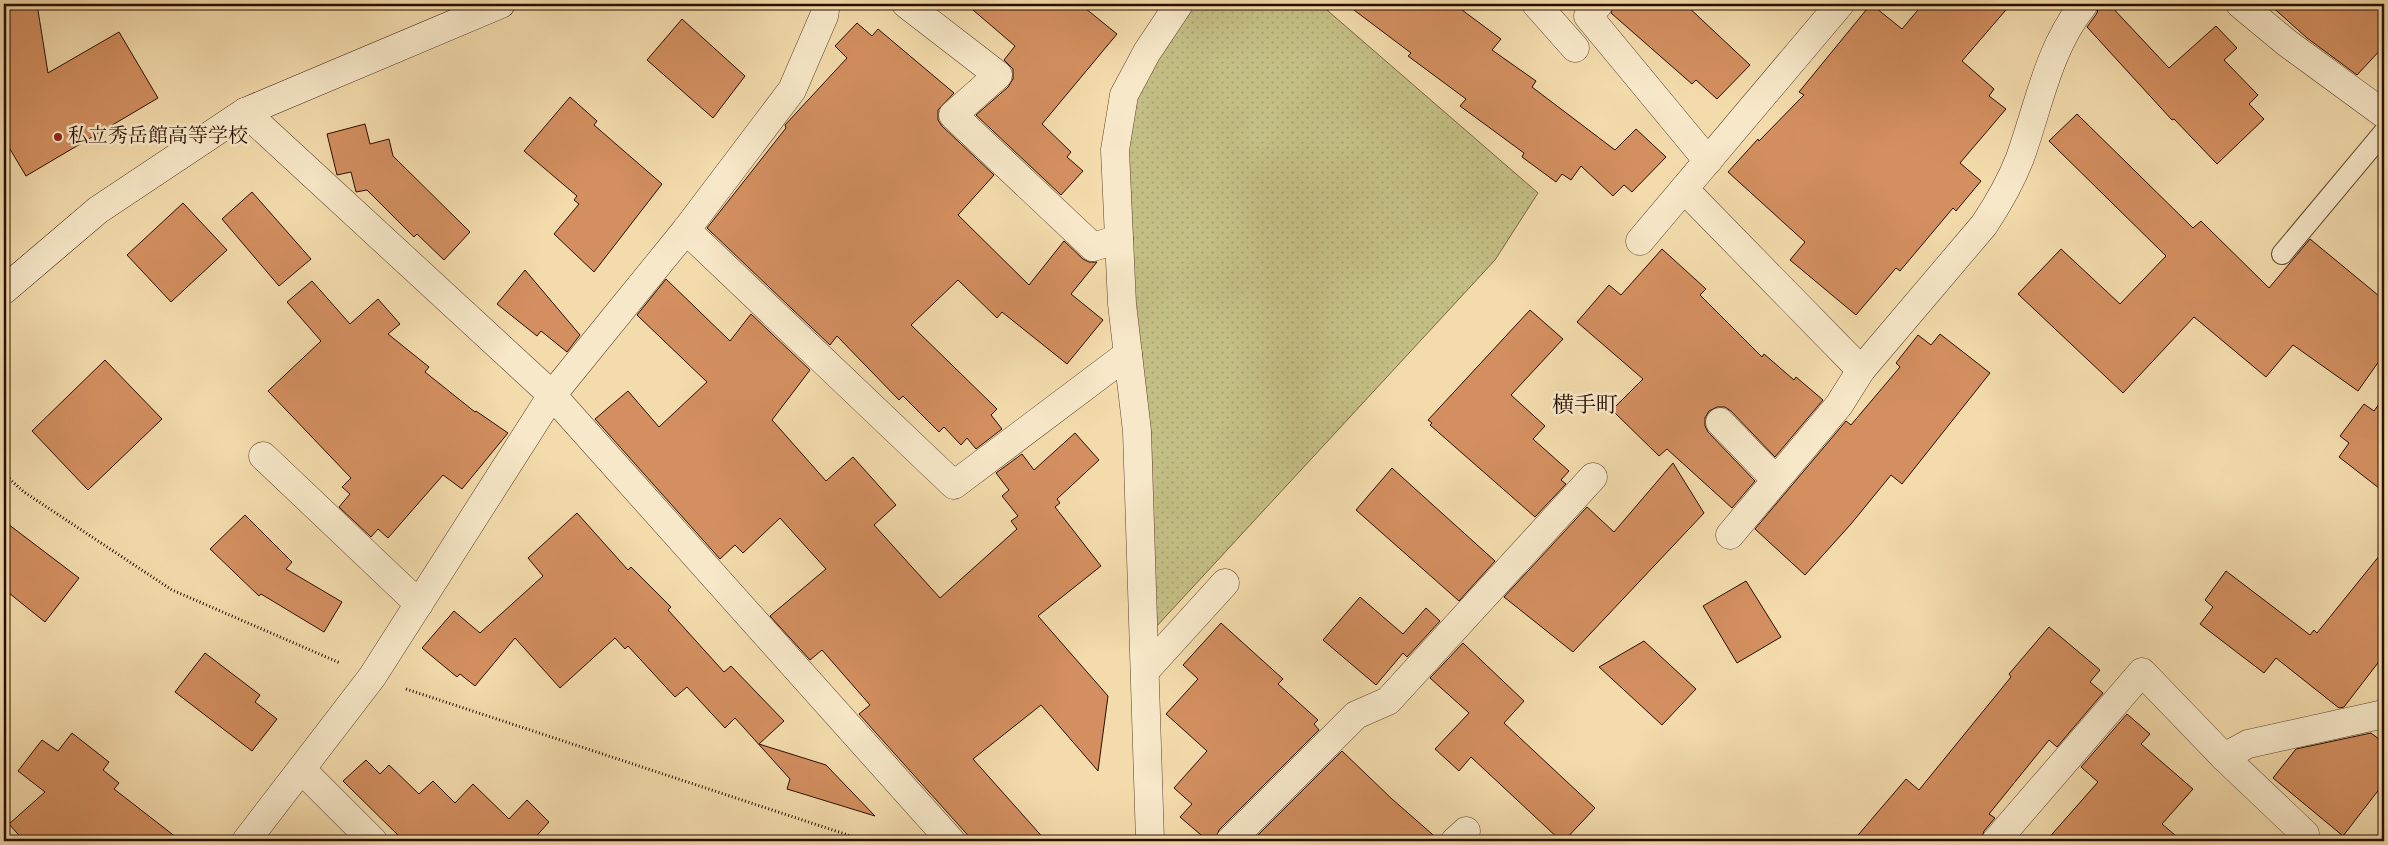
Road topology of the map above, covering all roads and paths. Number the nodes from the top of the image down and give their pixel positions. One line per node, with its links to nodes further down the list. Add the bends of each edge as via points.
1 (502, 4): 11 (street)
2 (826, 4): 16 (street, via 824,16 792,90)
3 (906, 4): 17 (street, via 998,74 953,115 1093,247)
4 (1180, 4): 17 (street, via 1147,52 1124,95 1116,150)
5 (1536, 4): 10 (street)
6 (1599, 4): 14 (street, via 1588,16)
7 (1840, 4): 14 (street)
8 (2084, 4): 22 (street, via 2069,22 2050,64 2020,158 1998,205)
9 (2240, 4): 12 (street, via 2287,44)
10 (1575, 48)
11 (245, 112): 20 (street, via 98,210); 23 (street)
12 (2384, 114)
13 (2384, 132): 19 (lane)
14 (1708, 161): 15 (street)
15 (1684, 189): 18 (street); 22 (street)
16 (686, 230): 21 (street, via 954,485); 23 (street)
17 (1119, 239): 21 (street)
18 (1640, 241)
19 (2282, 254)
20 (4, 290)
21 (1128, 354): 32 (street, via 1137,430)
22 (1861, 370): 28 (street, via 1839,405)
23 (552, 395): 31 (street); 40 (street)
24 (1720, 422): 28 (street)
25 (263, 456): 31 (street)
26 (4, 474): 33 (path, via 24,492 172,590)
27 (1593, 477): 42 (street, via 1388,701 1356,715)
28 (1776, 480): 29 (street)
29 (1730, 535)
30 (1225, 583): 32 (street)
31 (419, 604): 33 (street)
32 (1145, 671): 41 (street)
33 (372, 677): 36 (street); 39 (path)
34 (2384, 714): 35 (street, via 2248,744)
35 (2224, 757): 43 (street, via 2142,672); 44 (street, via 2305,834)
36 (302, 770): 37 (street); 38 (street)
37 (246, 841)
38 (372, 841)
39 (866, 841)
40 (951, 841)
41 (1150, 841)
42 (1230, 841)
43 (1996, 841)
44 (2299, 841)

